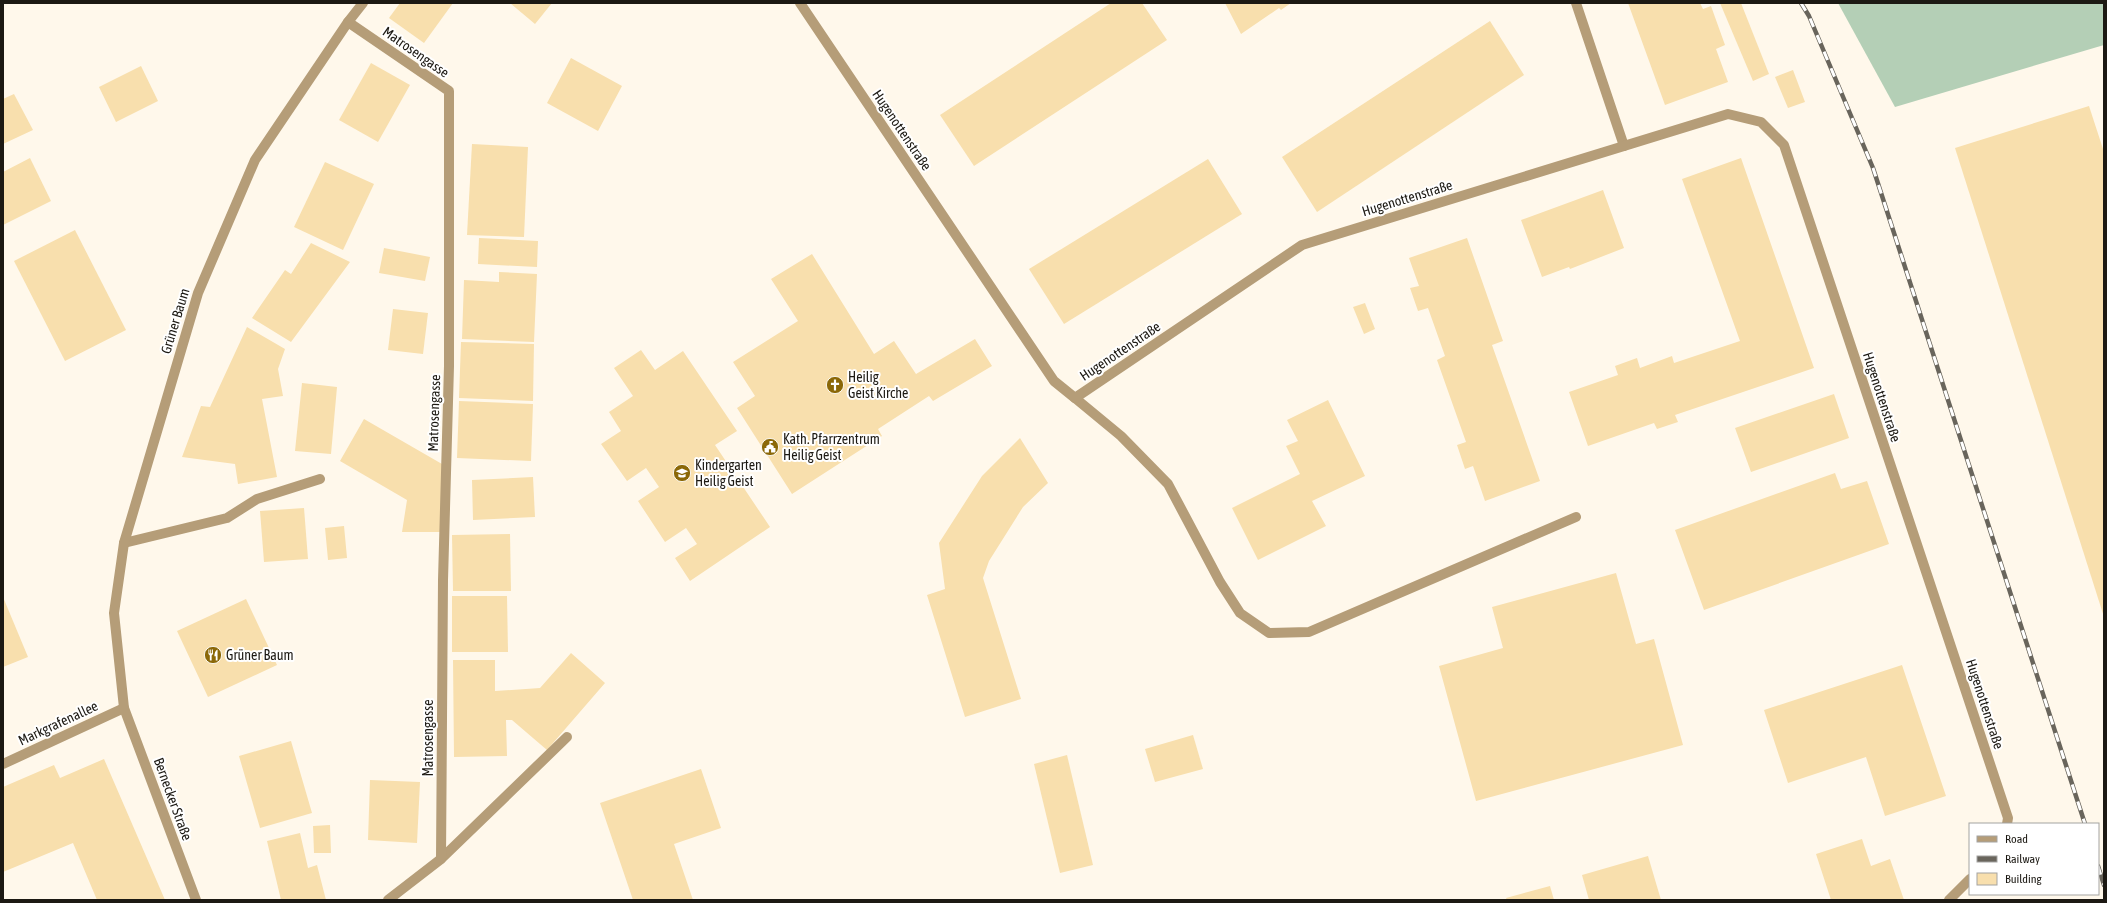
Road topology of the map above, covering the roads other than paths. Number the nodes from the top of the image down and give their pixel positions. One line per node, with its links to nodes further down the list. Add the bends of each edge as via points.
1 (363, 3): 4 (street, Grüner Baum)
2 (800, 3): 6 (street, Hugenottenstraße, via 1054,381)
3 (1576, 3): 5 (street)
4 (348, 22): 9 (street, Grüner Baum, via 255,160 198,293); 14 (street, Matrosengasse, via 449,91 449,366 443,580)
5 (1624, 146): 6 (street, Hugenottenstraße, via 1302,245); 13 (street, Hugenottenstraße, via 1728,114 1761,122 1784,145 2008,818)
6 (1075, 398): 8 (street, via 1121,436 1168,484 1220,582 1240,612 1268,633 1308,632)
7 (320, 479): 9 (street, via 257,500 228,518)
8 (1576, 517)
9 (124, 543): 10 (street, Grüner Baum, via 114,613)
10 (124, 708): 12 (street, Markgrafenallee); 16 (street, Bernecker Straße)
11 (567, 737): 14 (street)
12 (3, 764)
13 (2007, 823)
14 (441, 859): 17 (street)
15 (1969, 880): 18 (street)
16 (196, 900)
17 (388, 900)
18 (1949, 900)

